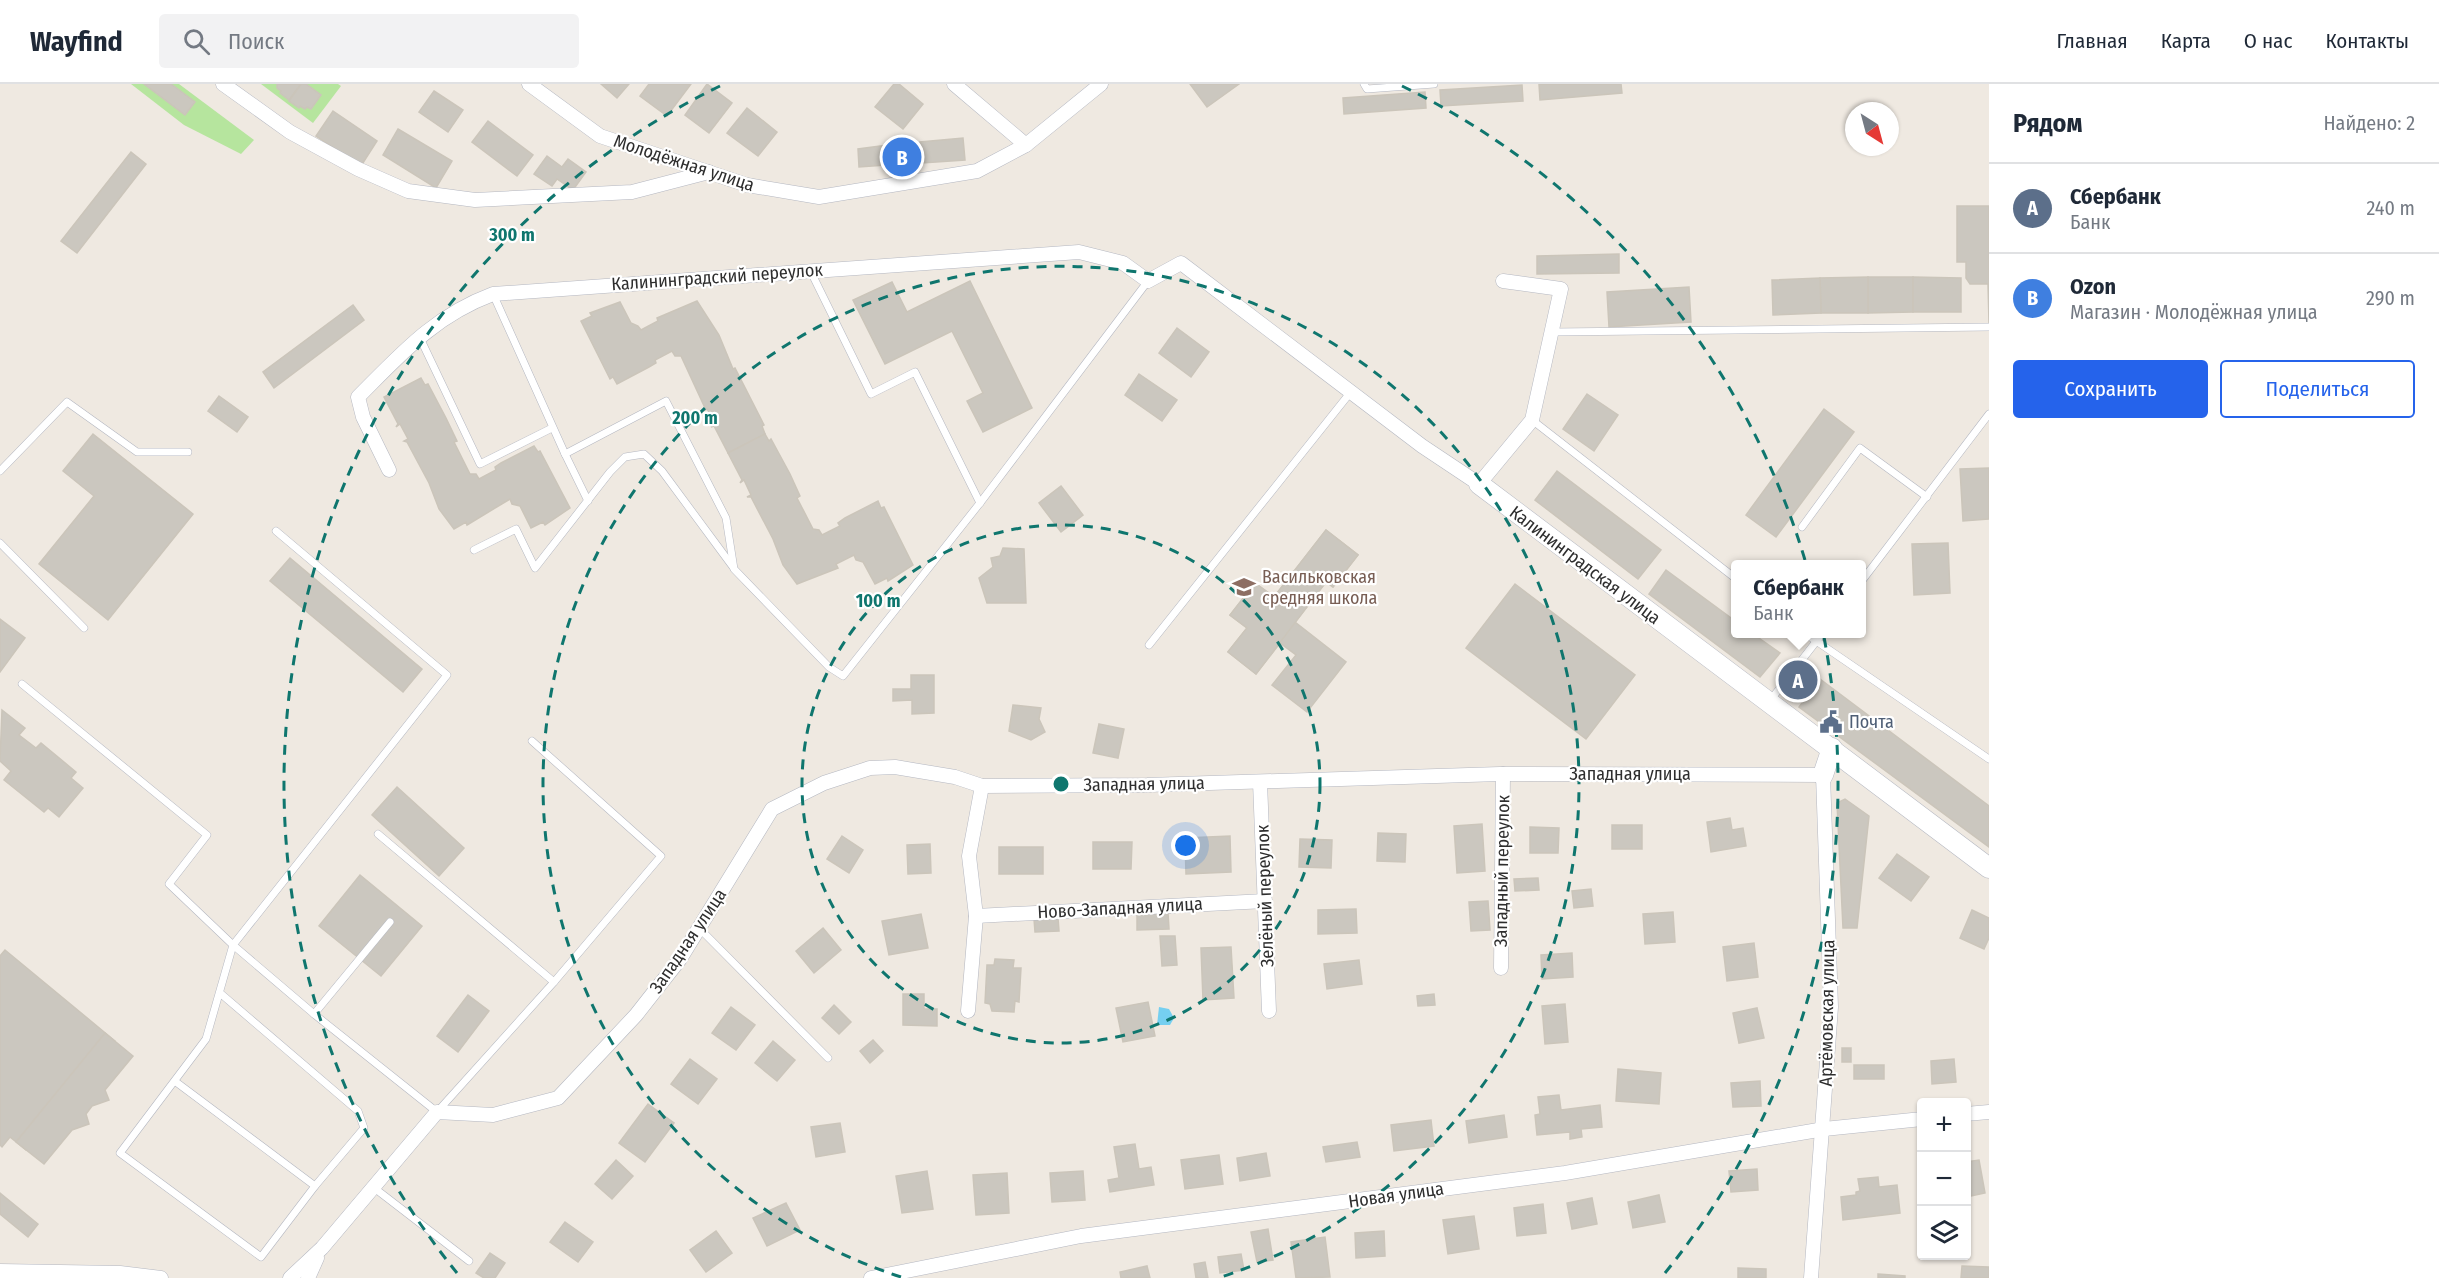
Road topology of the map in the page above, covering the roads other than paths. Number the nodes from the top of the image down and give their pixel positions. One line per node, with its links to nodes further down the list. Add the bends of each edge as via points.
1 (223, 84): 8 (street, via 290,132 358,169 408,190 475,200 632,192)
2 (529, 84): 8 (street, Молодёжная улица, via 600,136)
3 (954, 84): 7 (street)
4 (1101, 84): 7 (street, Молодёжная улица)
5 (1364, 84): 6 (lane, via 1367,89)
6 (1434, 84)
7 (1026, 145): 8 (street, Молодёжная улица, via 977,171 819,196 747,185)
8 (709, 172)
9 (810, 270): 10 (street, Калининградский переулок, via 1079,252 1123,263); 12 (street, Калининградский переулок); 27 (lane, via 871,394 915,372)
10 (1148, 281): 16 (street, Калининградская улица, via 1181,263); 27 (lane)
11 (1503, 281): 14 (street, via 1561,289)
12 (493, 294): 15 (street, Калининградский переулок, via 472,302); 19 (lane)
13 (1989, 327): 14 (lane)
14 (1554, 332): 18 (street)
15 (418, 335): 19 (lane, via 480,465); 22 (street, Калининградский переулок, via 358,397 363,417)
16 (1350, 393): 24 (street, Калининградская улица); 39 (lane)
17 (1989, 414): 25 (lane)
18 (1532, 420): 24 (street); 33 (lane)
19 (552, 428): 21 (lane)
20 (188, 452): 23 (lane, via 137,452 67,402)
21 (565, 454): 26 (lane); 32 (lane, via 666,401 726,518)
22 (389, 470)
23 (0, 471)
24 (1479, 484): 41 (street, Калининградская улица)
25 (1927, 497): 28 (lane, via 1860,448); 34 (lane)
26 (588, 501): 31 (lane, via 535,568 516,529); 32 (lane, via 625,456 644,454 662,471)
27 (980, 503): 32 (lane, via 843,676 830,668)
28 (1802, 527)
29 (276, 531): 55 (lane, via 447,675)
30 (0, 543): 35 (lane)
31 (474, 550)
32 (734, 569)
33 (1731, 575)
34 (1866, 576)
35 (84, 628)
36 (1812, 638): 38 (lane)
37 (1818, 638): 38 (lane)
38 (1816, 641): 41 (lane); 44 (lane)
39 (1149, 645)
40 (22, 684): 55 (lane, via 207,835 169,885)
41 (1768, 704): 43 (street, Калининградская улица)
42 (532, 741): 57 (lane, via 661,856)
43 (1832, 748): 46 (street, Артёмовская улица); 50 (street, Калининградская улица)
44 (1989, 759)
45 (1503, 774): 46 (street, Западная улица); 47 (street, Западная улица); 56 (street, Западный переулок)
46 (1823, 775): 68 (street, Артёмовская улица, via 1831,1007)
47 (1260, 782): 48 (street, Западная улица); 51 (street, Зелёный переулок)
48 (982, 786): 52 (street, via 969,856); 54 (street, Западная улица, via 955,777 895,767 870,768 800,794 772,809)
49 (378, 834): 57 (lane)
50 (1989, 868)
51 (1264, 901): 52 (street, Ново-Западная улица); 60 (street, Зелёный переулок)
52 (976, 916): 59 (street)
53 (390, 922): 61 (lane)
54 (699, 928): 62 (lane); 64 (street, Западная улица, via 636,1015 558,1098 494,1115)
55 (233, 945): 58 (lane); 61 (lane)
56 (1501, 968)
57 (554, 982): 64 (lane)
58 (220, 993): 63 (lane, via 206,1039); 69 (lane, via 358,1111 364,1128)
59 (968, 1011)
60 (1269, 1011)
61 (314, 1014): 64 (lane)
62 (828, 1058)
63 (176, 1082): 69 (lane); 69 (lane, via 120,1154 261,1257)
64 (437, 1112): 70 (street)
65 (1989, 1112): 66 (street)
66 (1971, 1114)
67 (1917, 1120): 68 (street, Новая улица)
68 (1824, 1129): 77 (street, Новая улица, via 1565,1173 1081,1236); 78 (street, Артёмовская улица)
69 (315, 1186)
70 (373, 1187): 71 (street); 72 (lane)
71 (322, 1248): 75 (street); 76 (street)
72 (469, 1261)
73 (0, 1272): 74 (street, via 120,1273)
74 (161, 1278)
75 (290, 1278)
76 (308, 1278)
77 (871, 1278)
78 (1811, 1278)

